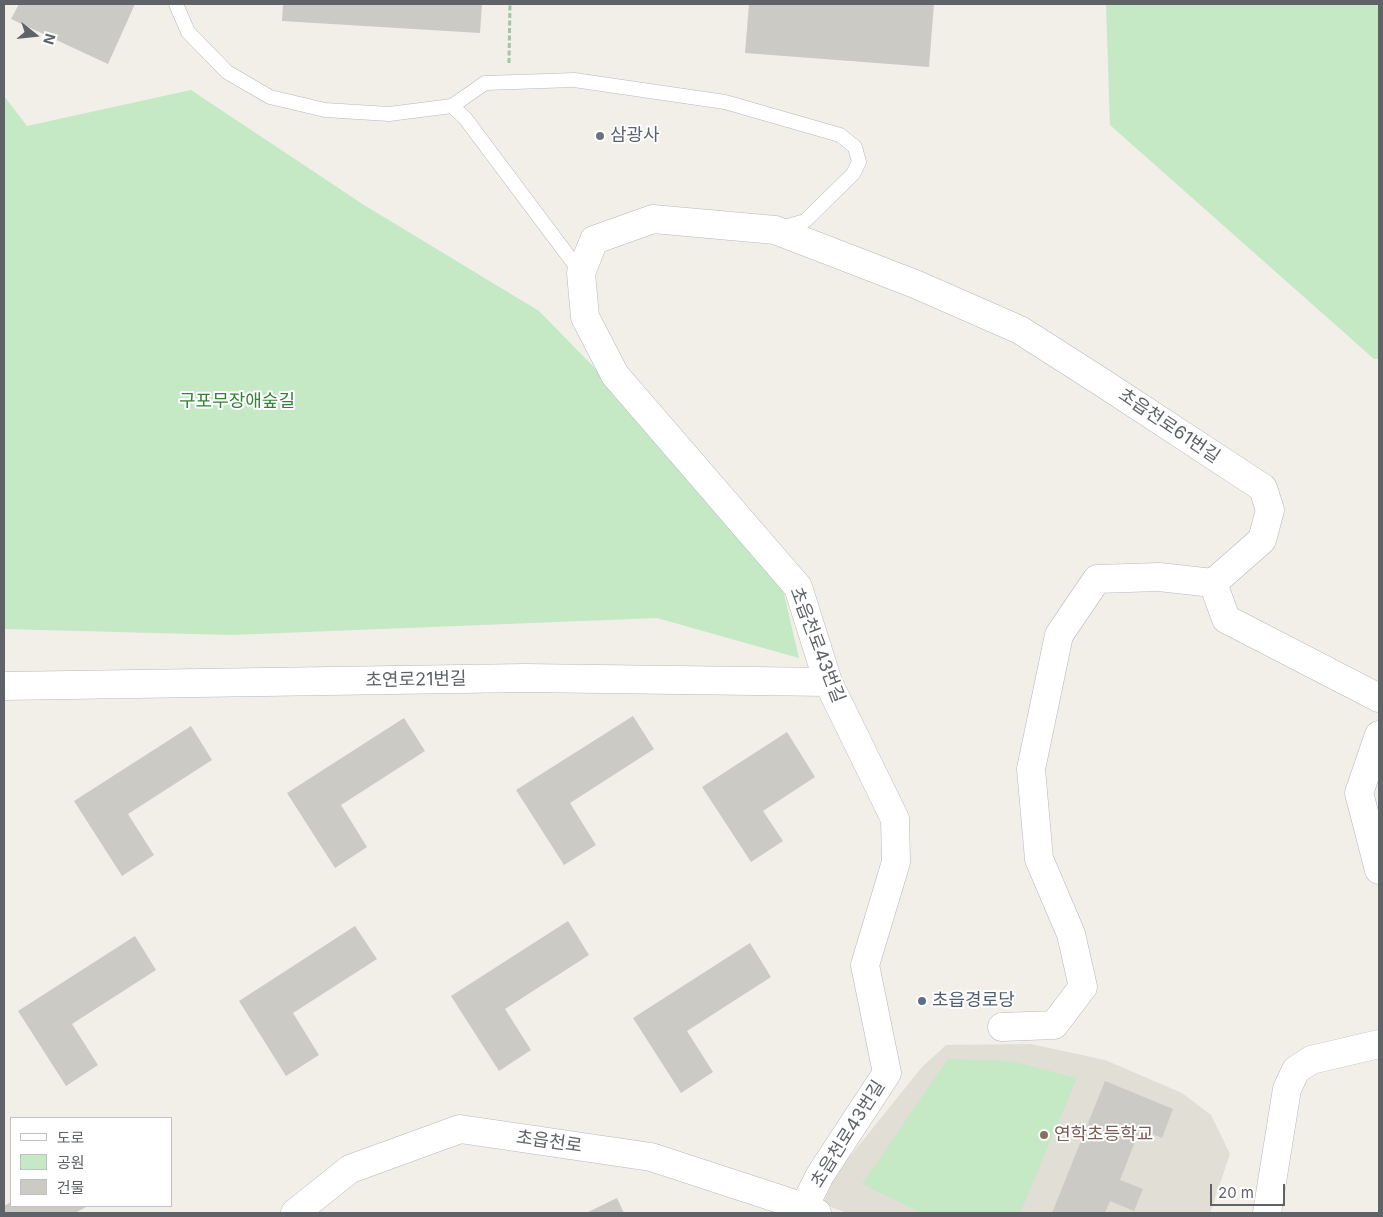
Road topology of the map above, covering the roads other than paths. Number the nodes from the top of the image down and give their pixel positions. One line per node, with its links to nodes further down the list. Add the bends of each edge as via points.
1 (176, 4): 2 (lane, via 188,32 226,72 270,97 325,110 388,114)
2 (452, 106): 3 (lane, via 485,83 574,80 725,102 840,135 855,147 859,162 853,174 805,221); 4 (lane, via 465,118)
3 (775, 230): 4 (street, 초읍천로43번길, via 654,219 594,240); 5 (street, 초읍천로61번길, via 915,284 1020,330 1263,488 1270,510 1262,540)
4 (581, 273): 6 (street, 초읍천로43번길, via 585,317 615,375 798,587)
5 (1213, 583): 8 (street, via 1226,619); 11 (street, via 1159,577 1097,579 1059,635 1031,769 1039,859 1071,934 1083,987 1054,1025)
6 (828, 682): 7 (street, 초연로21번길, via 525,678); 13 (street, 초읍천로43번길, via 895,819 896,862 865,965 886,1072 820,1175)
7 (4, 686)
8 (1379, 698)
9 (1379, 735): 10 (street, via 1359,793)
10 (1379, 870)
11 (1002, 1027)
12 (1379, 1044): 15 (street, via 1312,1060 1296,1070 1287,1089)
13 (810, 1210): 14 (street, 초읍천로, via 651,1157 460,1128 350,1169)
14 (295, 1213)
15 (1267, 1213)

